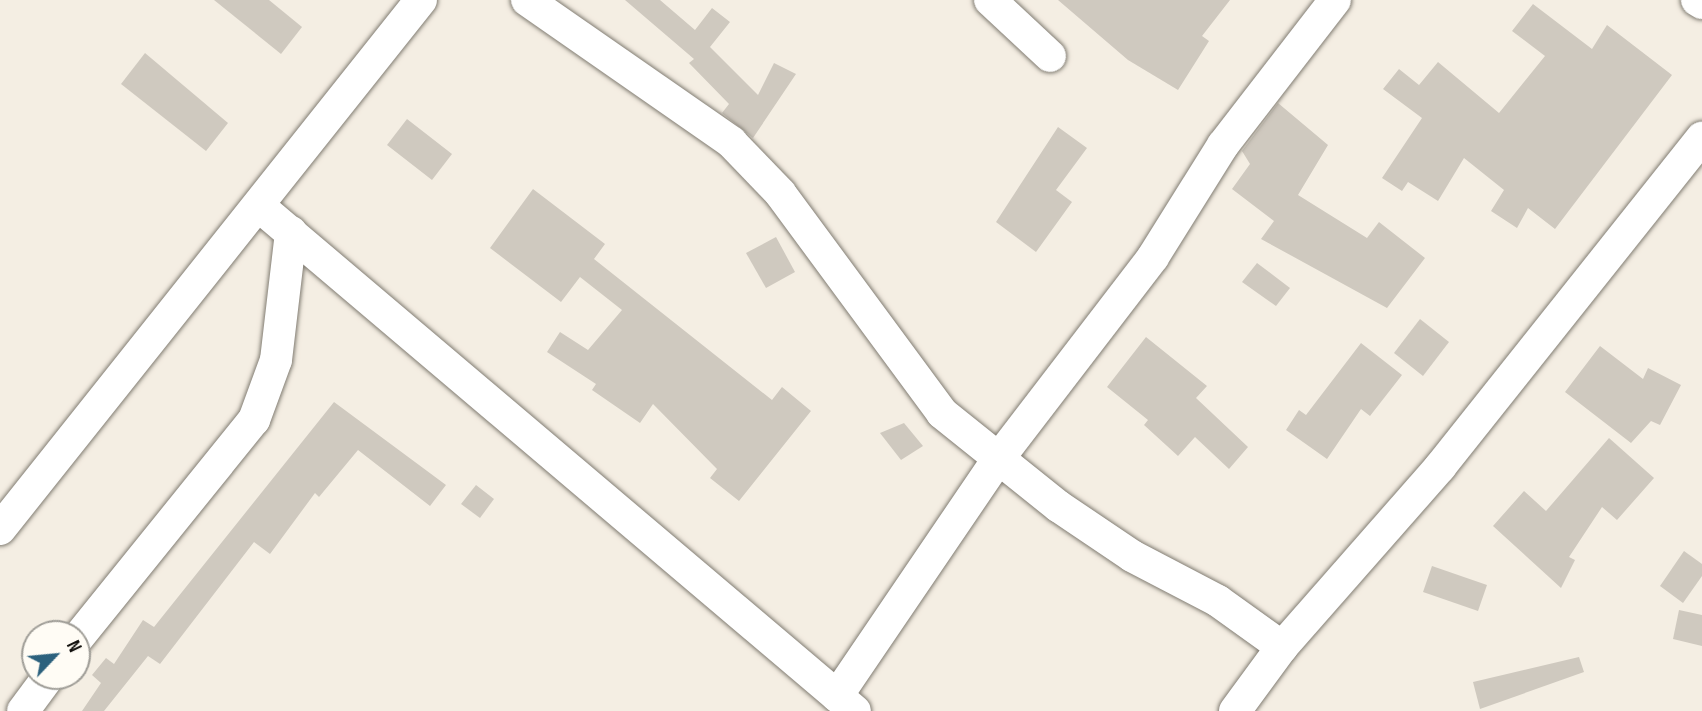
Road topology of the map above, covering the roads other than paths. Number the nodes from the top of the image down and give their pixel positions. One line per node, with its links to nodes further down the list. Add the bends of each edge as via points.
1 (421, 0): 9 (street)
2 (527, 0): 11 (street, via 732,142 780,193 942,412)
3 (990, 0): 7 (street)
4 (1335, 0): 11 (street, via 1223,145 1091,343)
5 (1697, 0): 6 (street)
6 (1702, 3)
7 (1051, 56)
8 (1702, 138): 14 (street, via 1440,467)
9 (259, 206): 10 (street); 12 (street)
10 (291, 232): 13 (street, via 276,360 254,420); 16 (street)
11 (999, 458): 14 (street, via 1132,556 1218,601); 16 (street)
12 (0, 527)
13 (91, 622)
14 (1282, 647): 18 (street)
15 (39, 690): 17 (street)
16 (836, 703)
17 (23, 711)
18 (1235, 711)

